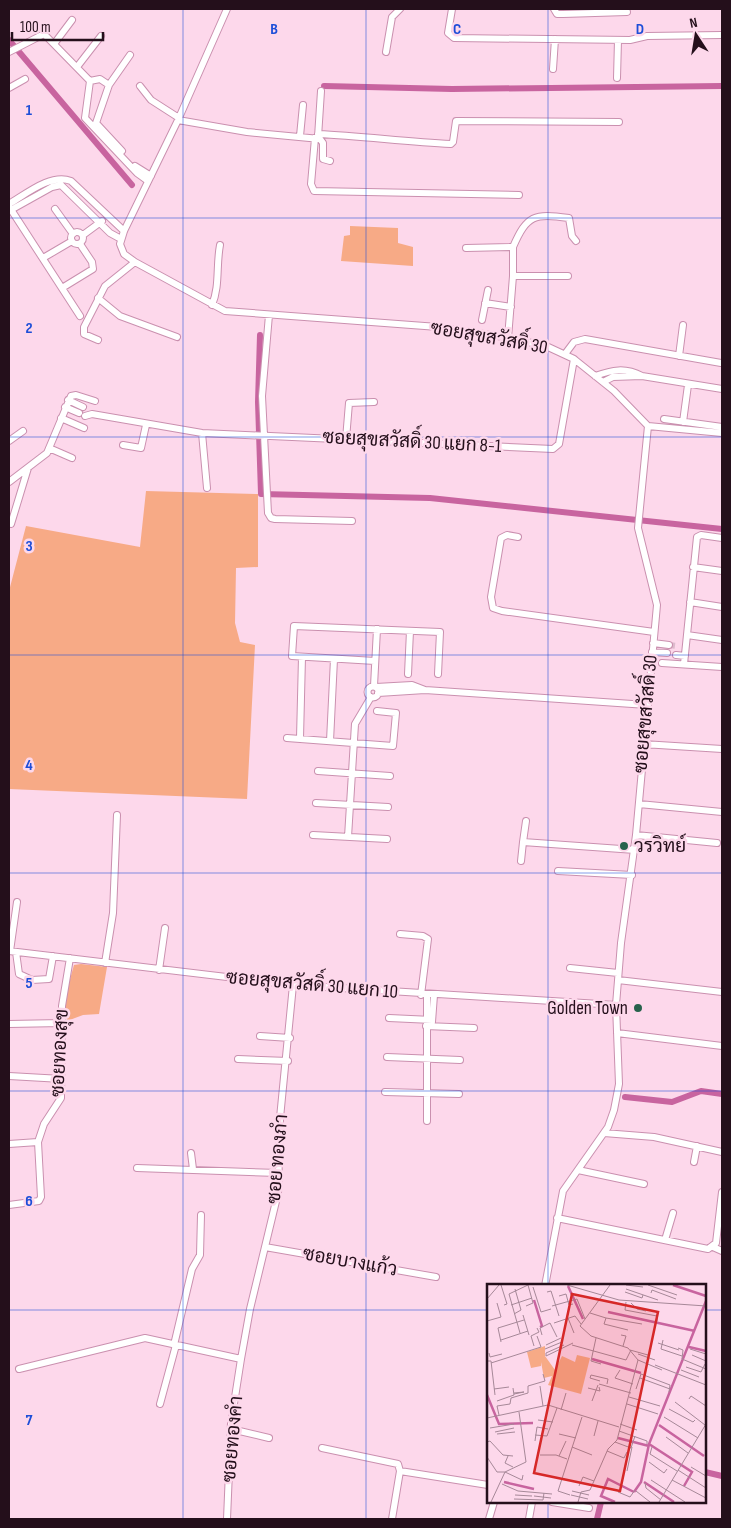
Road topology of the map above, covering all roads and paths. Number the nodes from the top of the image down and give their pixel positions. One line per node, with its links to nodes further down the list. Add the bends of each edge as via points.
1 (227, 9): 25 (street)
2 (400, 9): 13 (street, via 392,16)
3 (452, 9): 9 (street, via 448,33 454,38)
4 (554, 9): 5 (street, via 557,14)
5 (627, 12)
6 (72, 20): 11 (street)
7 (722, 35): 10 (street, via 647,36)
8 (101, 36): 15 (street)
9 (555, 39): 10 (street); 16 (street)
10 (618, 40): 17 (street)
11 (54, 44): 12 (street, via 44,34); 15 (street)
12 (10, 51)
13 (386, 52)
14 (130, 55): 20 (street)
15 (77, 67): 19 (street)
16 (553, 69)
17 (617, 78)
18 (25, 79): 22 (street)
19 (90, 81): 20 (street, via 100,79); 30 (street, via 84,118 136,173)
20 (109, 85): 30 (street, via 96,122)
21 (140, 86): 25 (street, via 151,100)
22 (9, 88)
23 (321, 91): 28 (street)
24 (303, 105): 27 (street)
25 (178, 119): 27 (street, via 247,132); 30 (street)
26 (619, 122): 28 (street, via 456,121 451,144)
27 (300, 136): 28 (street)
28 (317, 137): 29 (street, via 323,143 323,159); 31 (street, via 311,184 314,191)
29 (330, 161)
30 (150, 178): 36 (street)
31 (519, 196)
32 (10, 205): 34 (street, via 51,180 64,179); 35 (street, via 61,185); 45 (street)
33 (55, 209): 38 (street)
34 (107, 218): 35 (street); 36 (street)
35 (100, 224): 37 (street); 39 (street)
36 (124, 231): 39 (street)
37 (83, 235): 38 (street, via 79,232); 41 (street)
38 (72, 238): 41 (street, via 75,244); 45 (street)
39 (120, 239): 46 (street, ซอยสุขสวัสดิ์ 30, via 122,250)
40 (576, 241): 43 (street, via 572,236 570,218 537,217 526,222)
41 (80, 244): 49 (street, via 93,269)
42 (220, 245): 53 (street, via 217,293)
43 (513, 247): 44 (street); 47 (street)
44 (466, 248)
45 (43, 258): 49 (street)
46 (135, 262): 51 (street, via 110,280); 53 (street, ซอยสุขสวัสดิ์ 30)
47 (514, 276): 48 (street); 54 (street)
48 (568, 276)
49 (62, 288): 56 (street)
50 (488, 290): 52 (street)
51 (98, 298): 59 (street, via 120,316); 61 (street, via 83,330 84,334)
52 (485, 303): 54 (street); 57 (street)
53 (212, 305): 55 (street, ซอยสุขสวัสดิ์ 30, via 225,311)
54 (511, 307): 60 (street)
55 (269, 315): 60 (street, ซอยสุขสวัสดิ์ 30, via 438,327); 84 (street)
56 (80, 316)
57 (482, 320)
58 (683, 326): 63 (street)
59 (177, 337)
60 (508, 338): 62 (street, ซอยสุขสวัสดิ์ 30, via 546,346)
61 (98, 340)
62 (565, 354): 63 (street, via 574,342 585,339); 64 (street, ซอยสุขสวัสดิ์ 30)
63 (679, 356): 65 (street)
64 (574, 359): 66 (street, ซอยสุขสวัสดิ์ 30); 85 (street, ซอยสุขสวัสดิ์ 30 แยก 8-1, via 558,444 553,449)
65 (721, 363)
66 (596, 376): 67 (street, via 618,370); 68 (street, ซอยสุขสวัสดิ์ 30)
67 (642, 376): 68 (street, via 613,377); 69 (street)
68 (603, 382): 78 (street, ซอยสุขสวัสดิ์ 30)
69 (688, 385): 70 (street); 76 (street)
70 (722, 389)
71 (95, 401): 73 (street, via 76,394)
72 (374, 402): 85 (street, via 349,403)
73 (67, 403): 74 (street); 77 (street, ซอยสุขสวัสดิ์ 30 แยก 8-1, via 86,412)
74 (61, 418): 80 (street); 88 (street)
75 (664, 419): 76 (street)
76 (683, 422): 79 (street)
77 (146, 425): 82 (street, ซอยสุขสวัสดิ์ 30 แยก 8-1); 87 (street, via 141,448)
78 (648, 426): 83 (street); 103 (street, ซอยสุขสวัสดิ์ 30, via 638,528 656,598)
79 (722, 427)
80 (84, 428)
81 (23, 431): 86 (street)
82 (202, 433): 84 (street, ซอยสุขสวัสดิ์ 30 แยก 8-1); 92 (street)
83 (722, 433)
84 (260, 435): 85 (street, ซอยสุขสวัสดิ์ 30 แยก 8-1); 93 (street, via 271,518)
85 (346, 438)
86 (9, 441)
87 (123, 445)
88 (49, 448): 89 (street); 90 (street)
89 (72, 458)
90 (28, 468): 91 (street); 94 (street)
91 (9, 482)
92 (207, 488)
93 (352, 521)
94 (11, 524)
95 (518, 538): 103 (street, via 507,535 501,538 491,597 493,608)
96 (722, 538): 97 (street, via 696,537)
97 (693, 567): 98 (street); 99 (street)
98 (722, 571)
99 (690, 602): 100 (street); 104 (street)
100 (722, 607)
101 (377, 630): 102 (street); 114 (street, via 294,626 292,656); 116 (street)
102 (410, 631): 120 (street); 121 (street, via 440,632)
103 (654, 632): 106 (street, ซอยสุขสวัสดิ์ 30)
104 (687, 635): 105 (street); 109 (street)
105 (722, 640)
106 (653, 643): 107 (street); 110 (street, ซอยสุขสวัสดิ์ 30)
107 (668, 645)
108 (677, 646): 109 (street)
109 (686, 647): 113 (street)
110 (652, 652): 111 (street); 123 (street, ซอยสุขสวัสดิ์ 30)
111 (668, 653)
112 (676, 654): 113 (street)
113 (685, 656): 118 (street)
114 (302, 657): 115 (street); 126 (street)
115 (334, 659): 116 (street); 127 (street)
116 (375, 661): 122 (street)
117 (662, 663): 118 (street)
118 (684, 664): 119 (street)
119 (722, 666)
120 (408, 674)
121 (438, 674)
122 (376, 689): 123 (street, via 412,685 425,690); 128 (street, via 368,689 370,697 357,718)
123 (647, 705): 129 (street, ซอยสุขสวัสดิ์ 30)
124 (377, 711): 128 (street, via 396,713 393,746)
125 (287, 738): 126 (street)
126 (300, 738): 127 (street)
127 (330, 740): 128 (street)
128 (354, 743): 132 (street)
129 (643, 744): 130 (street); 135 (street, ซอยสุขสวัสดิ์ 30)
130 (722, 750)
131 (318, 771): 132 (street)
132 (352, 774): 133 (street); 136 (street)
133 (390, 776)
134 (316, 803): 136 (street)
135 (639, 804): 138 (street); 142 (street, ซอยสุขสวัสดิ์ 30)
136 (350, 805): 137 (street); 143 (street)
137 (388, 807)
138 (722, 812)
139 (118, 815): 157 (street, via 113,913)
140 (526, 820): 145 (street)
141 (314, 835): 143 (street)
142 (636, 835): 146 (street); 147 (street, ซอยสุขสวัสดิ์ 30)
143 (348, 837): 144 (street)
144 (387, 839)
145 (524, 842): 147 (street); 148 (street)
146 (717, 843)
147 (634, 850): 150 (street, ซอยสุขสวัสดิ์ 30)
148 (521, 861)
149 (558, 871): 150 (street)
150 (632, 875): 160 (street, ซอยสุขสวัสดิ์ 30)
151 (17, 902): 154 (street)
152 (165, 928): 159 (street)
153 (400, 934): 164 (street, via 428,939)
154 (12, 951): 155 (street, ซอยสุขสวัสดิ์ 30 แยก 10); 155 (street, via 19,974 32,980 49,979)
155 (53, 956): 156 (street, ซอยสุขสวัสดิ์ 30 แยก 10)
156 (70, 958): 157 (street, ซอยสุขสวัสดิ์ 30 แยก 10); 167 (street, ซอยทองสุข)
157 (105, 963): 159 (street, ซอยสุขสวัสดิ์ 30 แยก 10)
158 (570, 968): 160 (street)
159 (159, 970): 162 (street, ซอยสุขสวัสดิ์ 30 แยก 10)
160 (618, 973): 161 (street, ซอยสุขสวัสดิ์ 30)
161 (618, 980): 163 (street); 165 (street, ซอยสุขสวัสดิ์ 30)
162 (294, 986): 164 (street, ซอยสุขสวัสดิ์ 30 แยก 10); 173 (street, ซอย ทองภํา)
163 (722, 992)
164 (427, 995): 165 (street, ซอยสุขสวัสดิ์ 30 แยก 10); 169 (street)
165 (616, 1005): 171 (street, ซอยสุขสวัสดิ์ 30)
166 (389, 1018): 169 (street)
167 (62, 1023): 168 (street); 181 (street, ซอยทองสุข)
168 (9, 1024)
169 (429, 1025): 170 (street); 177 (street)
170 (474, 1028)
171 (617, 1033): 174 (street); 186 (street, ซอยสุขสวัสดิ์ 30, via 619,1084 614,1110)
172 (260, 1036): 173 (street)
173 (290, 1038): 179 (street, ซอย ทองภํา)
174 (722, 1046)
175 (386, 1057): 177 (street)
176 (238, 1059): 179 (street)
177 (427, 1059): 178 (street); 183 (street)
178 (460, 1060)
179 (288, 1062): 196 (street, ซอย ทองภํา, via 280,1118)
180 (9, 1076): 181 (street)
181 (62, 1079): 187 (street, ซอยทองสุข, via 61,1098 44,1124)
182 (385, 1092): 183 (street)
183 (427, 1093): 184 (street); 185 (street)
184 (459, 1094)
185 (427, 1121)
186 (604, 1133): 189 (street, via 654,1137); 195 (street, ซอยสุขสวัสดิ์ 30)
187 (38, 1142): 188 (street); 199 (street, ซอยทองสุข, via 40,1200)
188 (9, 1144)
189 (697, 1146): 190 (street); 192 (street)
190 (722, 1152)
191 (191, 1154): 194 (street)
192 (694, 1162)
193 (137, 1168): 194 (street)
194 (193, 1169): 196 (street)
195 (578, 1170): 197 (street); 203 (street, ซอยสุขสวัสดิ์ 30, via 563,1191)
196 (278, 1173): 205 (street, ซอย ทองภํา, via 277,1200)
197 (644, 1184)
198 (722, 1192): 202 (street)
199 (9, 1205)
200 (672, 1213): 204 (street)
201 (201, 1215): 210 (street, via 200,1255 192,1269)
202 (721, 1216): 206 (street)
203 (557, 1218): 204 (street); 209 (street, ซอยสุขสวัสดิ์ 30)
204 (666, 1240): 206 (street)
205 (265, 1247): 208 (street, ซอยบางแก้ว); 211 (street, ซอย ทองภํา)
206 (713, 1247): 207 (street)
207 (722, 1251)
208 (436, 1277)
209 (545, 1284)
210 (175, 1345): 211 (street); 212 (street, via 145,1338); 213 (street)
211 (241, 1359): 214 (street, ซอยทองคำ)
212 (19, 1369)
213 (160, 1404)
214 (231, 1427): 215 (street); 223 (street, ซอยทองคำ)
215 (270, 1438)
216 (322, 1448): 217 (street, via 399,1465)
217 (400, 1471): 218 (street); 224 (street)
218 (487, 1485)
219 (494, 1503): 225 (street)
220 (532, 1503): 226 (street)
221 (558, 1503): 222 (street)
222 (589, 1508)
223 (227, 1519)
224 (392, 1519)
225 (489, 1519)
226 (529, 1519)

